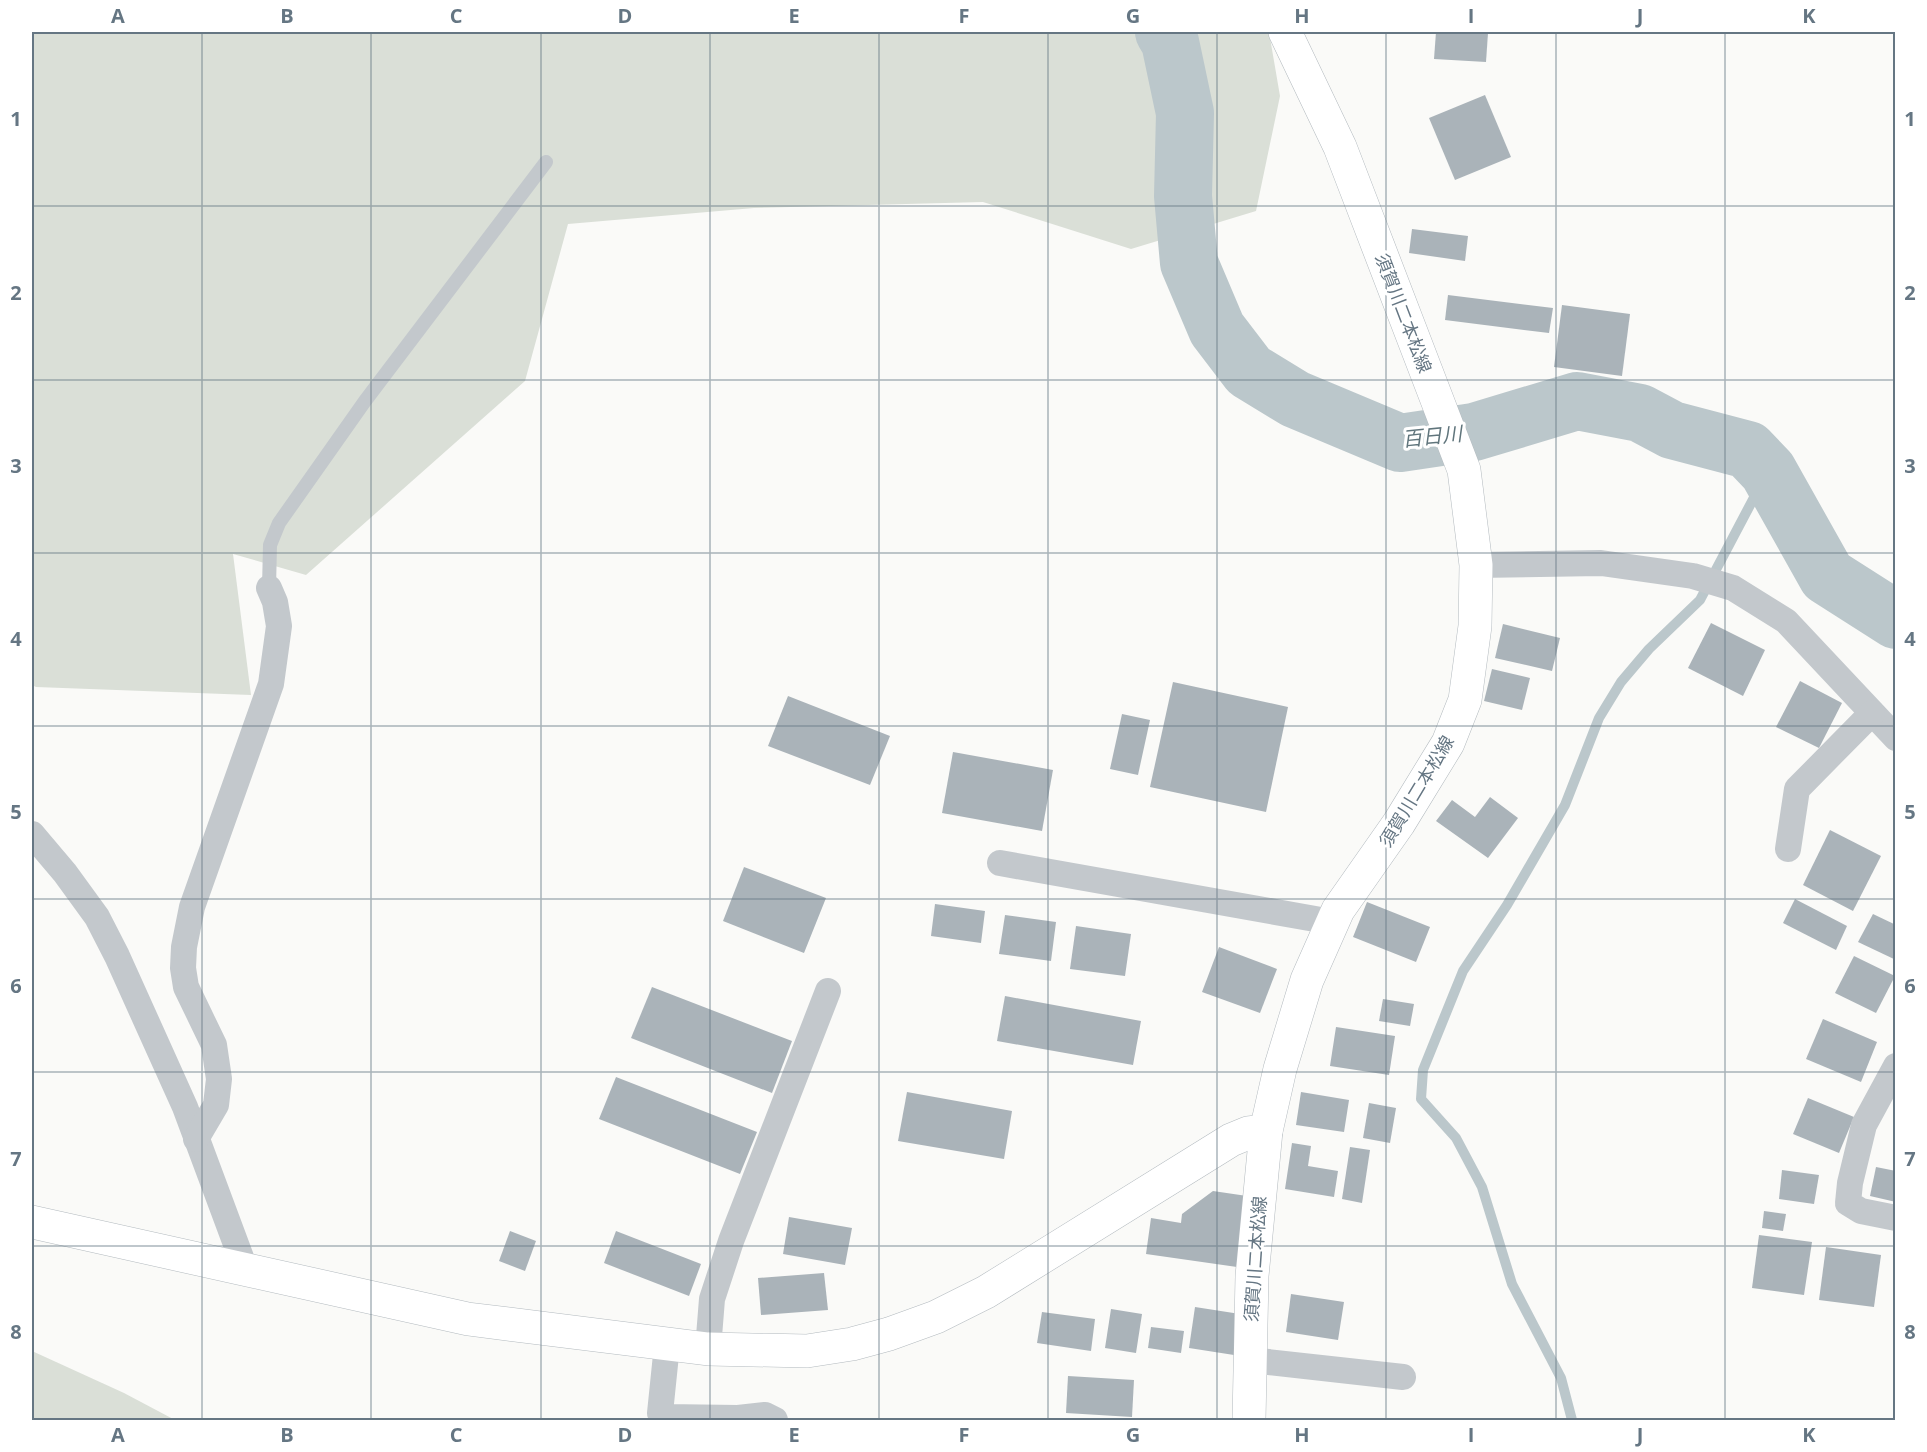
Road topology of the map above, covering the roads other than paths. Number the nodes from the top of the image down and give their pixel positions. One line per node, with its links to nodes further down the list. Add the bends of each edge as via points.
1 (1285, 32): 3 (main road, 須賀川二本松線, via 1340,147 1464,470)
2 (546, 162): 4 (lane, via 365,401 279,523 270,545)
3 (1476, 565): 5 (street, via 1601,563 1692,576 1733,588 1786,621); 10 (main road, 須賀川二本松線, via 1475,627 1466,700 1442,753)
4 (269, 588): 14 (street, via 279,626 271,684 192,907 184,947 186,987 214,1045 219,1079 216,1105)
5 (1872, 713): 6 (street); 8 (street, via 1797,789)
6 (1896, 738)
7 (32, 834): 14 (street, via 97,917)
8 (1788, 849)
9 (1000, 863): 10 (street)
10 (1332, 922): 13 (main road, 須賀川二本松線, via 1307,980)
11 (828, 991): 19 (street, via 731,1241 712,1299)
12 (1896, 1065): 15 (street, via 1864,1125 1848,1203)
13 (1266, 1131): 19 (main road, via 1231,1140 986,1292 936,1317 871,1339 818,1349); 20 (main road, 須賀川二本松線, via 1252,1276)
14 (196, 1139): 17 (street)
15 (1896, 1218)
16 (32, 1222): 17 (main road)
17 (246, 1270): 18 (main road, via 468,1319)
18 (667, 1345): 19 (main road); 22 (street, via 660,1413 665,1417 765,1415)
19 (708, 1349)
20 (1250, 1360): 21 (street); 23 (main road, 須賀川二本松線)
21 (1403, 1377)
22 (775, 1420)
23 (1249, 1420)

